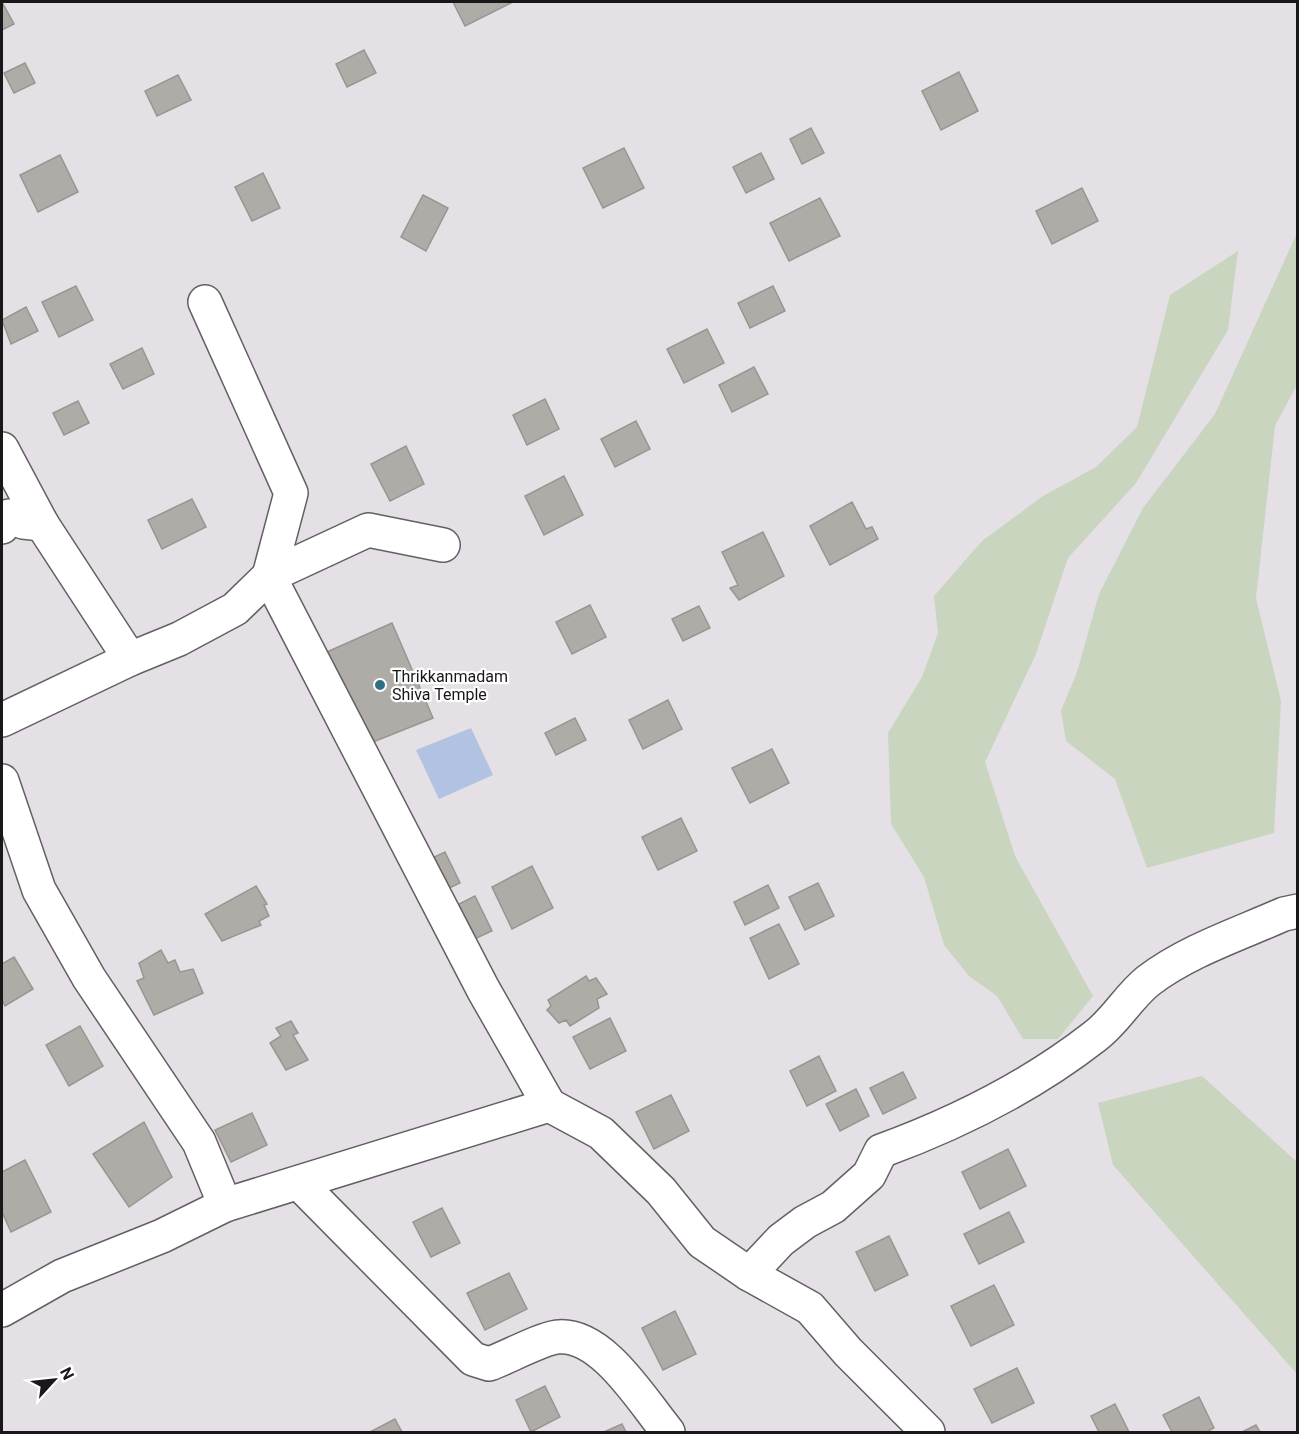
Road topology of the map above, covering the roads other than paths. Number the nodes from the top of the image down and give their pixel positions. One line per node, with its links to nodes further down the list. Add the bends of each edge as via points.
1 (205, 302): 6 (street, via 291,493)
2 (2, 449): 4 (street)
3 (4, 516): 4 (street)
4 (42, 524): 7 (street)
5 (443, 545): 6 (street, via 368,530)
6 (269, 576): 7 (street, via 235,609 179,639); 11 (street, via 483,989)
7 (130, 659): 8 (street)
8 (2, 720)
9 (2, 781): 13 (street, via 39,890 90,978 199,1142)
10 (1298, 911): 14 (street, via 1174,965 1147,982 1096,1036 1047,1069 932,1132 881,1151 870,1175 833,1207 781,1240)
11 (549, 1105): 12 (street); 14 (street, via 601,1133 661,1191 702,1242)
12 (299, 1184): 13 (street); 16 (street, via 473,1359 489,1364 557,1337 585,1341 606,1356)
13 (225, 1205): 15 (street, via 162,1236 62,1276)
14 (749, 1274): 17 (street, via 810,1308)
15 (2, 1310)
16 (668, 1432)
17 (928, 1432)

